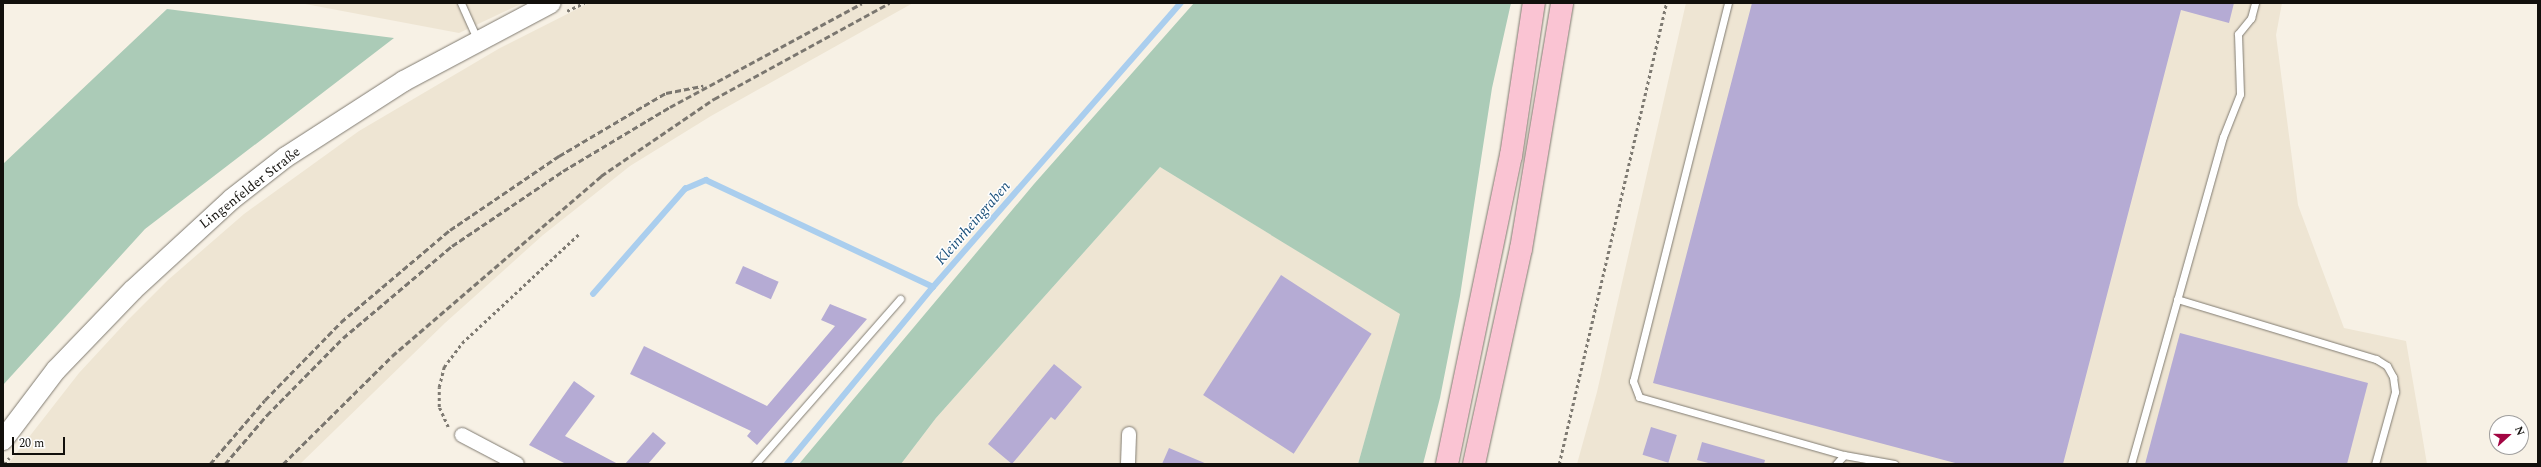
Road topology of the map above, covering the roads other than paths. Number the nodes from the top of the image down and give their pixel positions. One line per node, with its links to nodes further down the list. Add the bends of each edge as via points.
1 (461, 3): 7 (lane)
2 (1534, 3): 17 (highway, via 1511,156)
3 (1562, 3): 18 (highway, via 1521,249)
4 (1728, 3): 13 (lane, via 1633,382 1639,397)
5 (2255, 3): 9 (lane, via 2251,18 2238,34 2240,94 2223,137)
6 (557, 8): 7 (main road, Lingenfelder Straße)
7 (478, 41): 12 (main road, Lingenfelder Straße, via 404,81 342,120 286,157 232,199 181,243 56,370)
8 (900, 299): 15 (lane)
9 (2177, 299): 21 (lane); 22 (lane, via 2376,359 2387,366 2394,377 2395,392)
10 (1129, 434): 16 (street)
11 (462, 436): 14 (street)
12 (8, 446)
13 (1844, 456): 19 (lane); 20 (lane)
14 (517, 464)
15 (755, 464)
16 (1128, 464)
17 (1447, 464)
18 (1474, 464)
19 (1836, 464)
20 (1894, 464)
21 (2131, 464)
22 (2375, 464)

